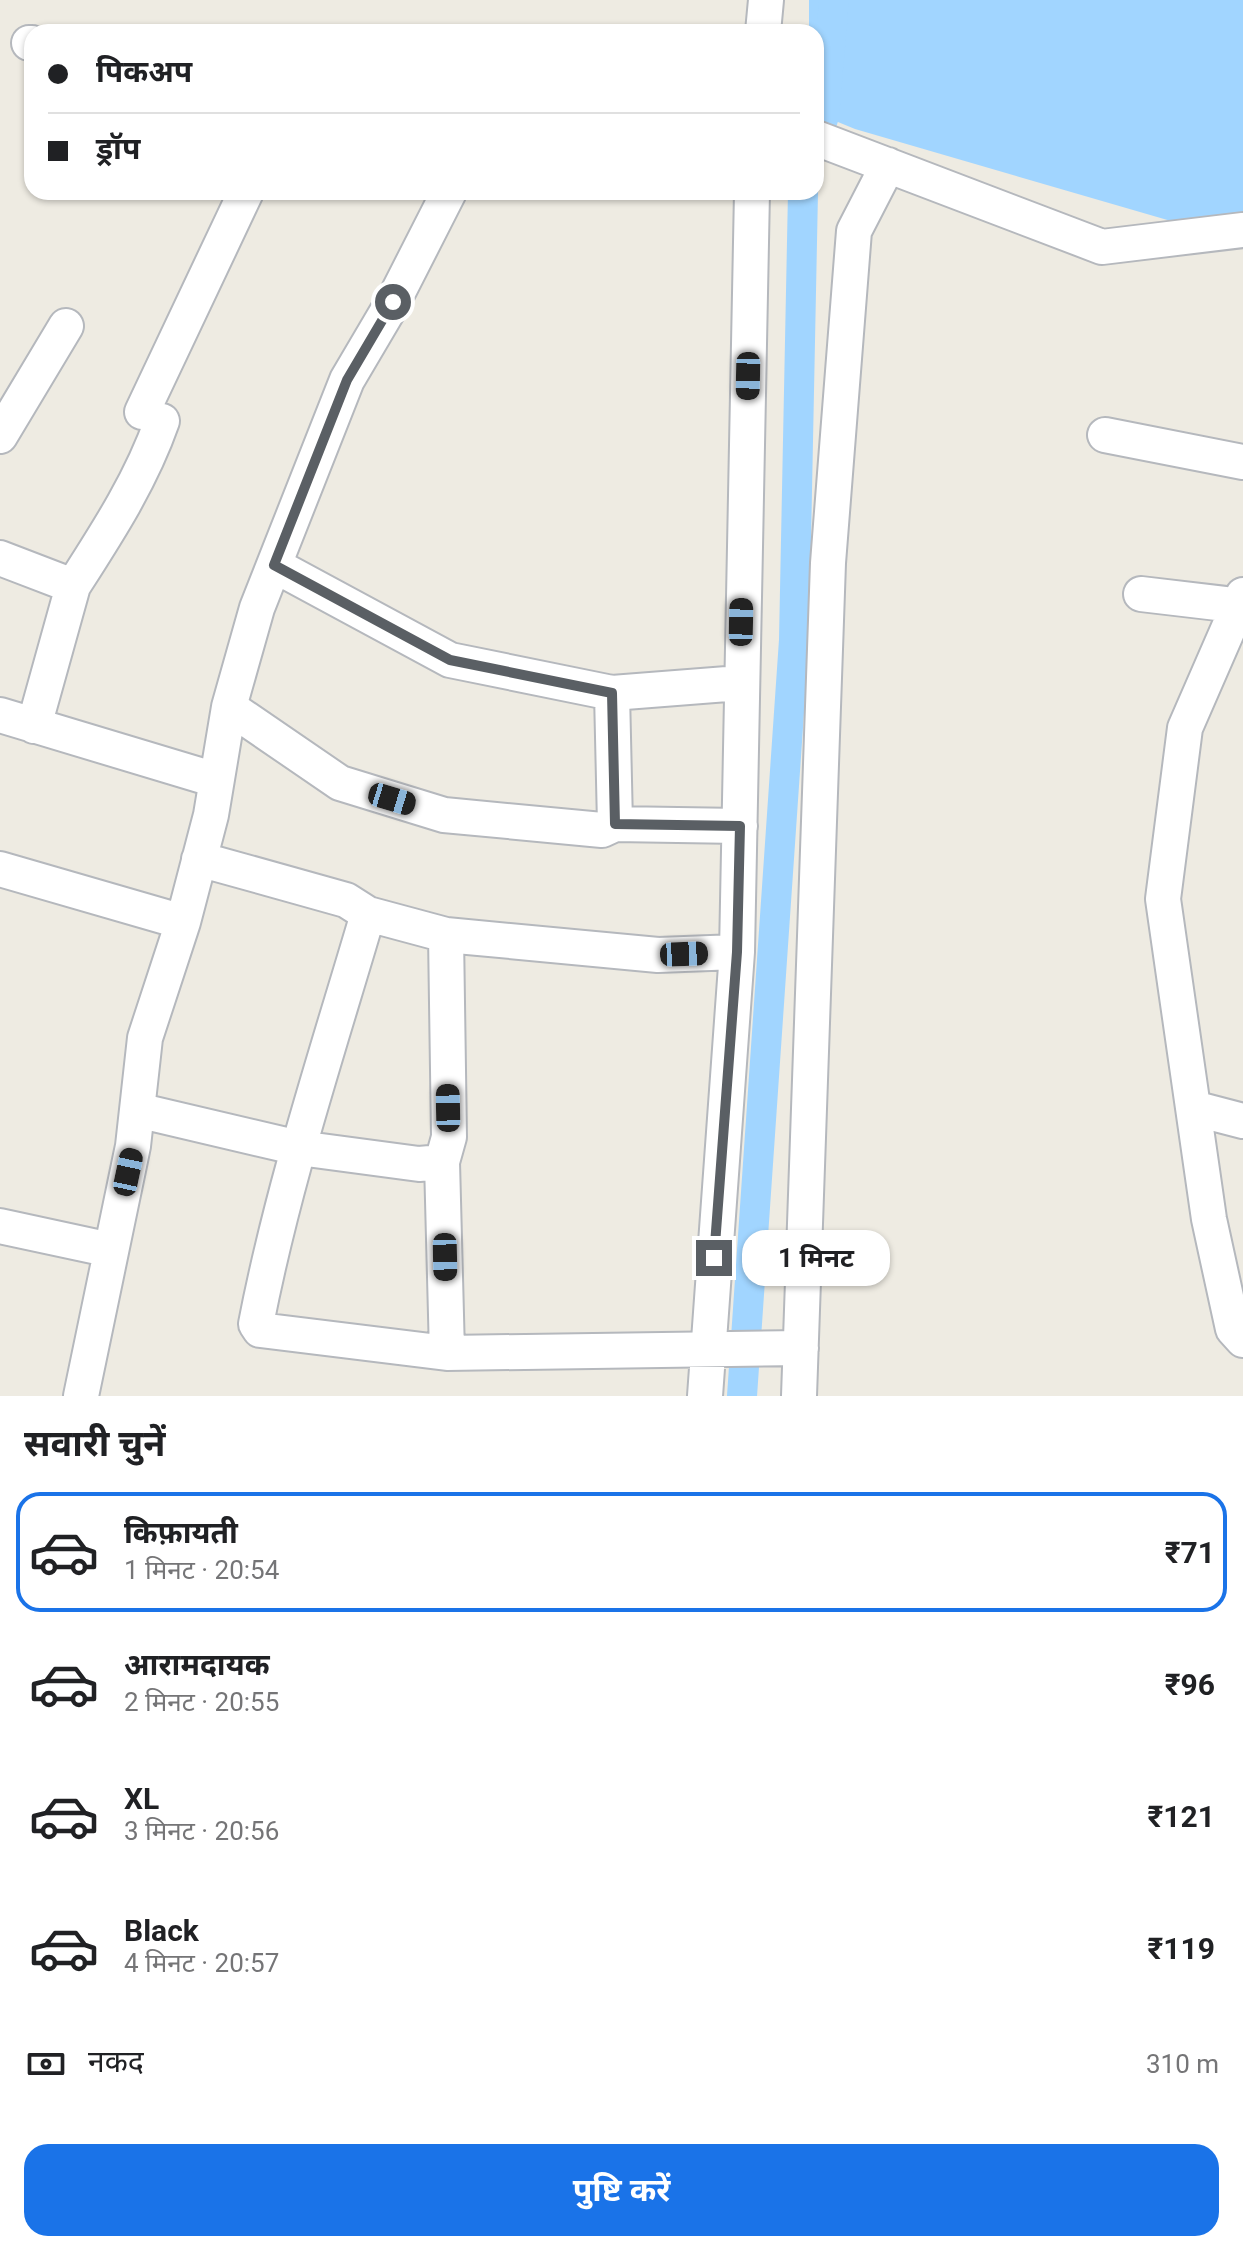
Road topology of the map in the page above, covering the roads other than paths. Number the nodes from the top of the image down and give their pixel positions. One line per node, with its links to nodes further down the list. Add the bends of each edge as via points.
1 (766, 0): 2 (street)
2 (764, 24)
3 (824, 141): 4 (street)
4 (882, 163): 8 (street, via 1102,247); 40 (street, via 854,231 828,563)
5 (243, 200): 15 (street, via 152,417 151,454)
6 (445, 200): 14 (street, via 347,380)
7 (752, 200): 18 (street)
8 (1243, 230)
9 (66, 326): 11 (street)
10 (1105, 435): 12 (street)
11 (0, 436)
12 (1243, 462)
13 (0, 558): 15 (street)
14 (274, 565): 19 (street, via 450,660); 20 (street)
15 (73, 586): 22 (street)
16 (1141, 594): 17 (street)
17 (1242, 602): 32 (street, via 1185,728 1163,899)
18 (740, 683): 19 (street); 25 (street)
19 (612, 693): 24 (street)
20 (229, 707): 23 (street); 24 (street, via 340,783 444,815 602,830)
21 (0, 715): 22 (street)
22 (34, 726): 23 (street)
23 (216, 780): 26 (street)
24 (615, 824): 25 (street)
25 (740, 826): 31 (street)
26 (199, 859): 28 (street, via 346,900); 29 (street)
27 (0, 869): 29 (street)
28 (368, 914): 30 (street); 35 (street)
29 (183, 922): 33 (street, via 145,1038)
30 (446, 935): 31 (street, via 658,955); 36 (street, via 449,1137)
31 (737, 952): 41 (street)
32 (1193, 1108): 34 (street); 39 (street, via 1209,1219 1233,1329)
33 (137, 1110): 35 (street); 38 (street)
34 (1243, 1121)
35 (299, 1148): 36 (street, via 419,1164); 42 (street, via 262,1295 256,1324 260,1330)
36 (442, 1162): 42 (street)
37 (0, 1226): 38 (street)
38 (111, 1250): 43 (street)
39 (1243, 1340)
40 (800, 1348): 41 (street); 45 (street)
41 (714, 1349): 42 (street); 44 (street)
42 (447, 1353)
43 (81, 1396)
44 (705, 1396)
45 (799, 1396)

